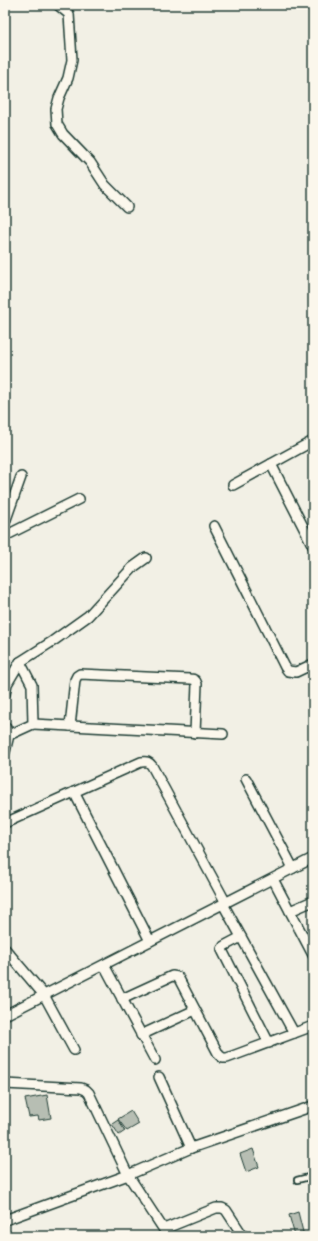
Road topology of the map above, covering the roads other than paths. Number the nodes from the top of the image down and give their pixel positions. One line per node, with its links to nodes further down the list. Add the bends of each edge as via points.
1 (58, 5): 2 (street, via 69,14 72,60 56,109 57,124 63,134 90,162 105,185)
2 (127, 207)
3 (313, 441): 4 (street)
4 (271, 464): 6 (street); 11 (street)
5 (21, 477): 8 (street)
6 (234, 485)
7 (79, 499): 10 (street)
8 (5, 522)
9 (214, 526): 14 (street, via 285,667 288,671 296,672)
10 (5, 536)
11 (313, 546)
12 (146, 558): 13 (street, via 132,568 88,616)
13 (20, 662): 15 (street, via 7,684); 16 (street, via 32,685)
14 (313, 664)
15 (5, 694)
16 (33, 724): 18 (street); 21 (street)
17 (5, 726): 21 (street)
18 (70, 726): 19 (street); 19 (street, via 75,680 80,674 194,679 197,684)
19 (194, 733): 20 (street)
20 (223, 734)
21 (9, 735): 22 (street)
22 (5, 752)
23 (246, 779): 27 (street)
24 (74, 792): 25 (street); 30 (street, via 141,762 150,763); 33 (street)
25 (5, 823)
26 (313, 858): 27 (street)
27 (292, 868): 28 (street)
28 (273, 879): 30 (street); 31 (street)
29 (313, 900): 31 (street)
30 (225, 903): 32 (street); 33 (street)
31 (290, 911): 35 (street)
32 (241, 937): 42 (street); 44 (street, via 222,949)
33 (150, 941): 36 (street)
34 (5, 949): 37 (street)
35 (313, 955)
36 (104, 965): 37 (street); 38 (street)
37 (44, 996): 40 (street); 45 (street)
38 (122, 999): 39 (street, via 175,976 178,977); 43 (street)
39 (195, 1010): 43 (street); 44 (street, via 223,1058)
40 (5, 1015)
41 (313, 1026): 42 (street)
42 (294, 1033): 44 (street)
43 (141, 1035): 46 (street)
44 (268, 1043)
45 (74, 1050)
46 (154, 1060)
47 (159, 1076): 50 (street)
48 (5, 1084): 51 (street, via 86,1090)
49 (313, 1106): 50 (street)
50 (191, 1148): 51 (street)
51 (128, 1175): 54 (street); 55 (street)
52 (313, 1176): 53 (lane)
53 (297, 1180)
54 (5, 1220)
55 (166, 1233): 56 (street, via 216,1208 222,1208)
56 (243, 1236)

